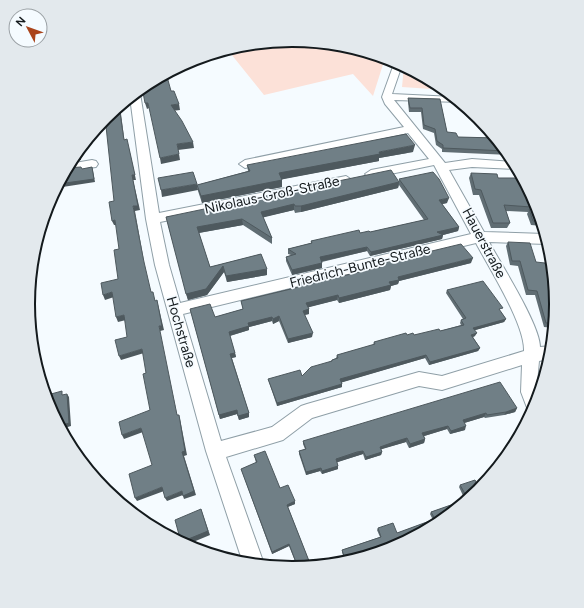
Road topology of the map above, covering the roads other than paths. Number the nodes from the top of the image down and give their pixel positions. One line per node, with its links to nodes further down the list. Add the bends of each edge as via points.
1 (396, 69): 2 (street)
2 (387, 97): 4 (street); 5 (street, Hauerstraße)
3 (136, 100): 11 (street, Hochstraße)
4 (447, 100)
5 (412, 130): 7 (street); 8 (street, Hauerstraße)
6 (92, 164): 10 (street)
7 (245, 164)
8 (440, 164): 9 (street, Nikolaus-Groß-Straße); 11 (street, Nikolaus-Groß-Straße); 12 (street, Hauerstraße)
9 (509, 166)
10 (74, 167)
11 (153, 219): 14 (street, Hochstraße)
12 (480, 237): 13 (street, Friedrich-Bunte-Straße); 14 (street, Friedrich-Bunte-Straße); 16 (street, Hauerstraße, via 525,322 532,340)
13 (540, 239)
14 (174, 310): 18 (street, Hochstraße)
15 (544, 353): 16 (street)
16 (532, 355): 17 (street, Hauerstraße, via 527,378); 18 (street, via 442,383 419,379 306,412 277,434)
17 (532, 395)
18 (215, 451): 19 (street, Hochstraße)
19 (252, 558)

